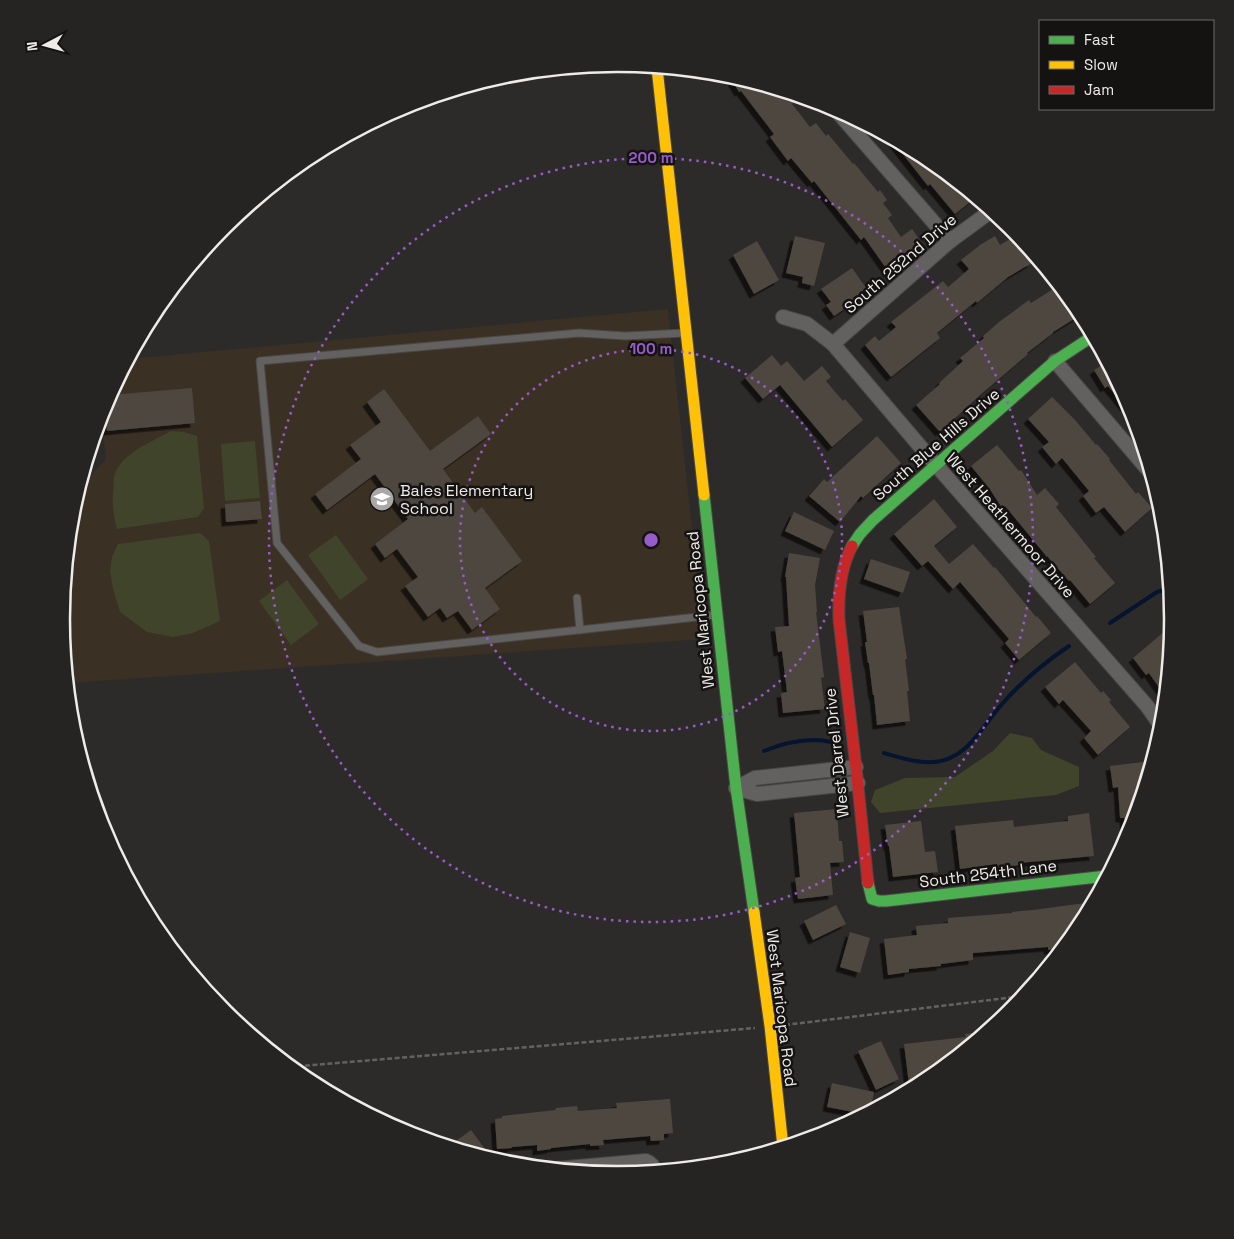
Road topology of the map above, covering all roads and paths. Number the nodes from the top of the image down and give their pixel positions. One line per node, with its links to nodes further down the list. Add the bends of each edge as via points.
1 (658, 74): 6 (street, West Maricopa Road)
2 (848, 124): 4 (street)
3 (985, 215): 4 (street, South 252nd Drive)
4 (950, 241): 8 (street, South 252nd Drive)
5 (783, 317): 8 (street, West Heathermoor Drive, via 807,324)
6 (687, 333): 14 (street, West Maricopa Road); 15 (lane, via 625,336 579,332 260,361 277,543 359,646 377,652)
7 (1087, 340): 9 (street, South Blue Hills Drive)
8 (833, 344): 11 (street, West Heathermoor Drive)
9 (1054, 361): 10 (street); 11 (street, South Blue Hills Drive)
10 (1140, 460)
11 (936, 465): 13 (street, South Blue Hills Drive, via 873,520 853,545 841,579); 16 (street, West Heathermoor Drive)
12 (577, 598): 15 (lane)
13 (839, 603): 17 (street, West Darrel Drive)
14 (718, 614): 15 (lane); 19 (street, West Maricopa Road)
15 (580, 630)
16 (1155, 717)
17 (856, 768): 18 (street, West Darrel Drive); 19 (street, via 755,778)
18 (858, 783): 19 (street, via 757,794); 21 (street, West Darrel Drive, via 868,887)
19 (736, 788): 23 (street, West Maricopa Road)
20 (1100, 877): 21 (street, South 254th Lane, via 886,901)
21 (872, 899)
22 (1012, 997): 23 (path)
23 (770, 1026): 24 (path); 25 (street, West Maricopa Road)
24 (302, 1066)
25 (782, 1140)
26 (595, 1165): 27 (street, via 642,1161)
27 (650, 1165)

